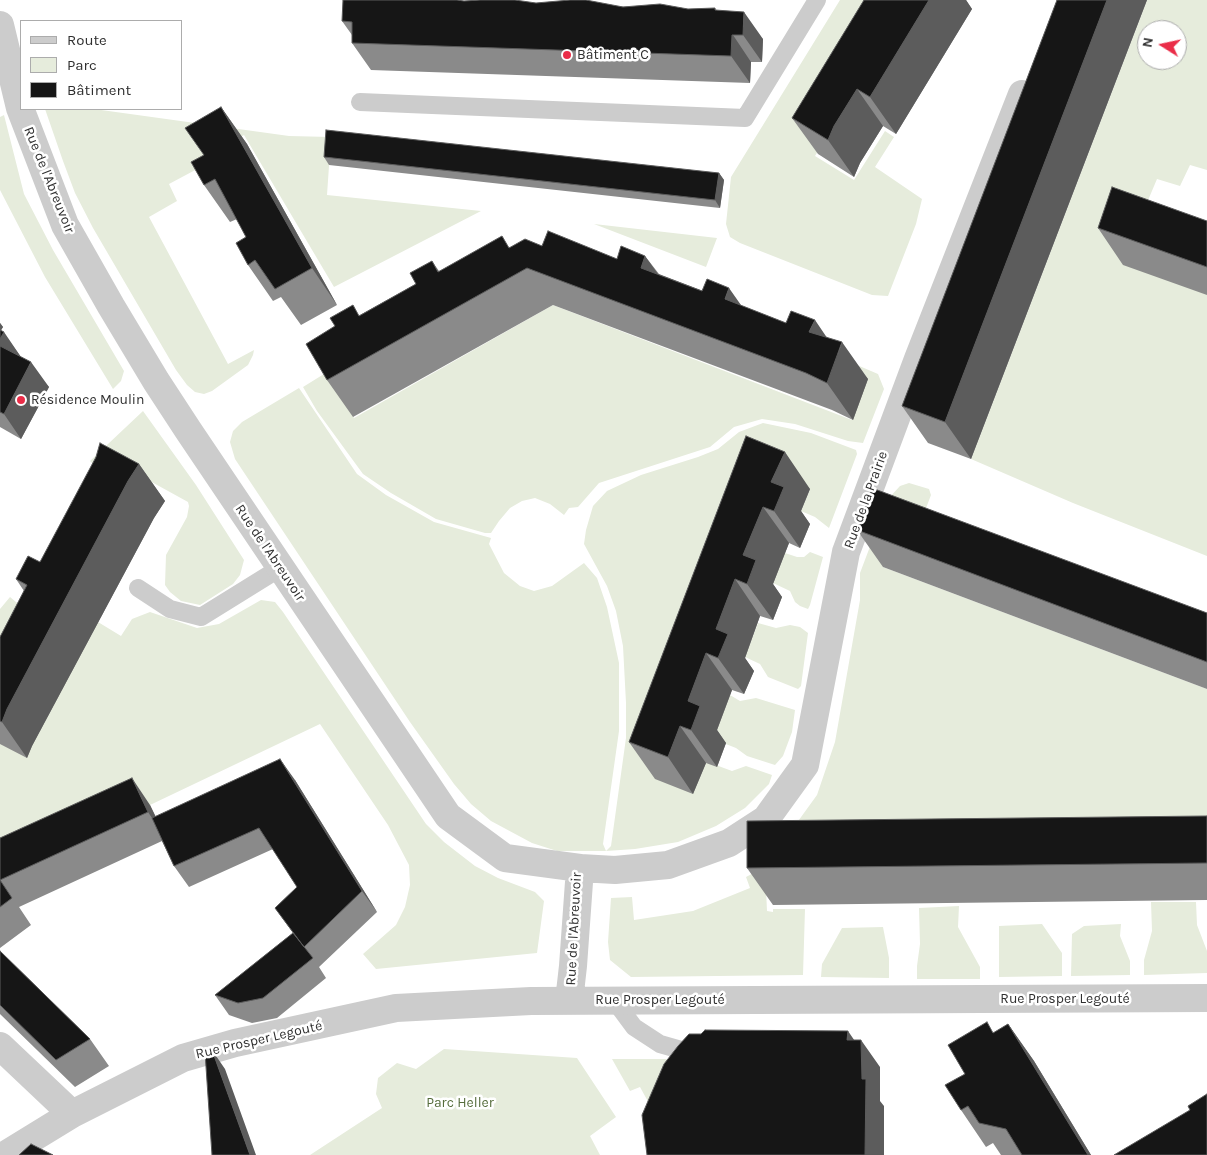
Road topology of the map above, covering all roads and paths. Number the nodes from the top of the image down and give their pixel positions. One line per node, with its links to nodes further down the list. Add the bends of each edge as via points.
1 (817, 0): 4 (lane, via 745,118)
2 (0, 25): 5 (street, Rue de l'Abreuvoir)
3 (1030, 74): 9 (street, Rue de la Prairie, via 846,552 806,765 766,819 729,843 668,865 615,870)
4 (360, 102)
5 (20, 108)
6 (21, 110): 7 (street, Rue de l'Abreuvoir, via 65,225 156,381)
7 (280, 568): 8 (lane, via 201,617 170,609); 9 (street, Rue de l'Abreuvoir, via 448,816 505,858)
8 (138, 588)
9 (580, 868): 11 (street, Rue de l'Abreuvoir)
10 (1207, 998): 12 (street, Rue Prosper Legouté)
11 (569, 1000): 12 (street, Rue Prosper Legouté); 15 (street, Rue Prosper Legouté, via 396,1008 235,1043 183,1058)
12 (614, 1000): 14 (lane, via 634,1027 660,1044 681,1050)
13 (0, 1046): 15 (street)
14 (715, 1050)
15 (72, 1114): 16 (street, Rue Prosper Legouté)
16 (5, 1155)

